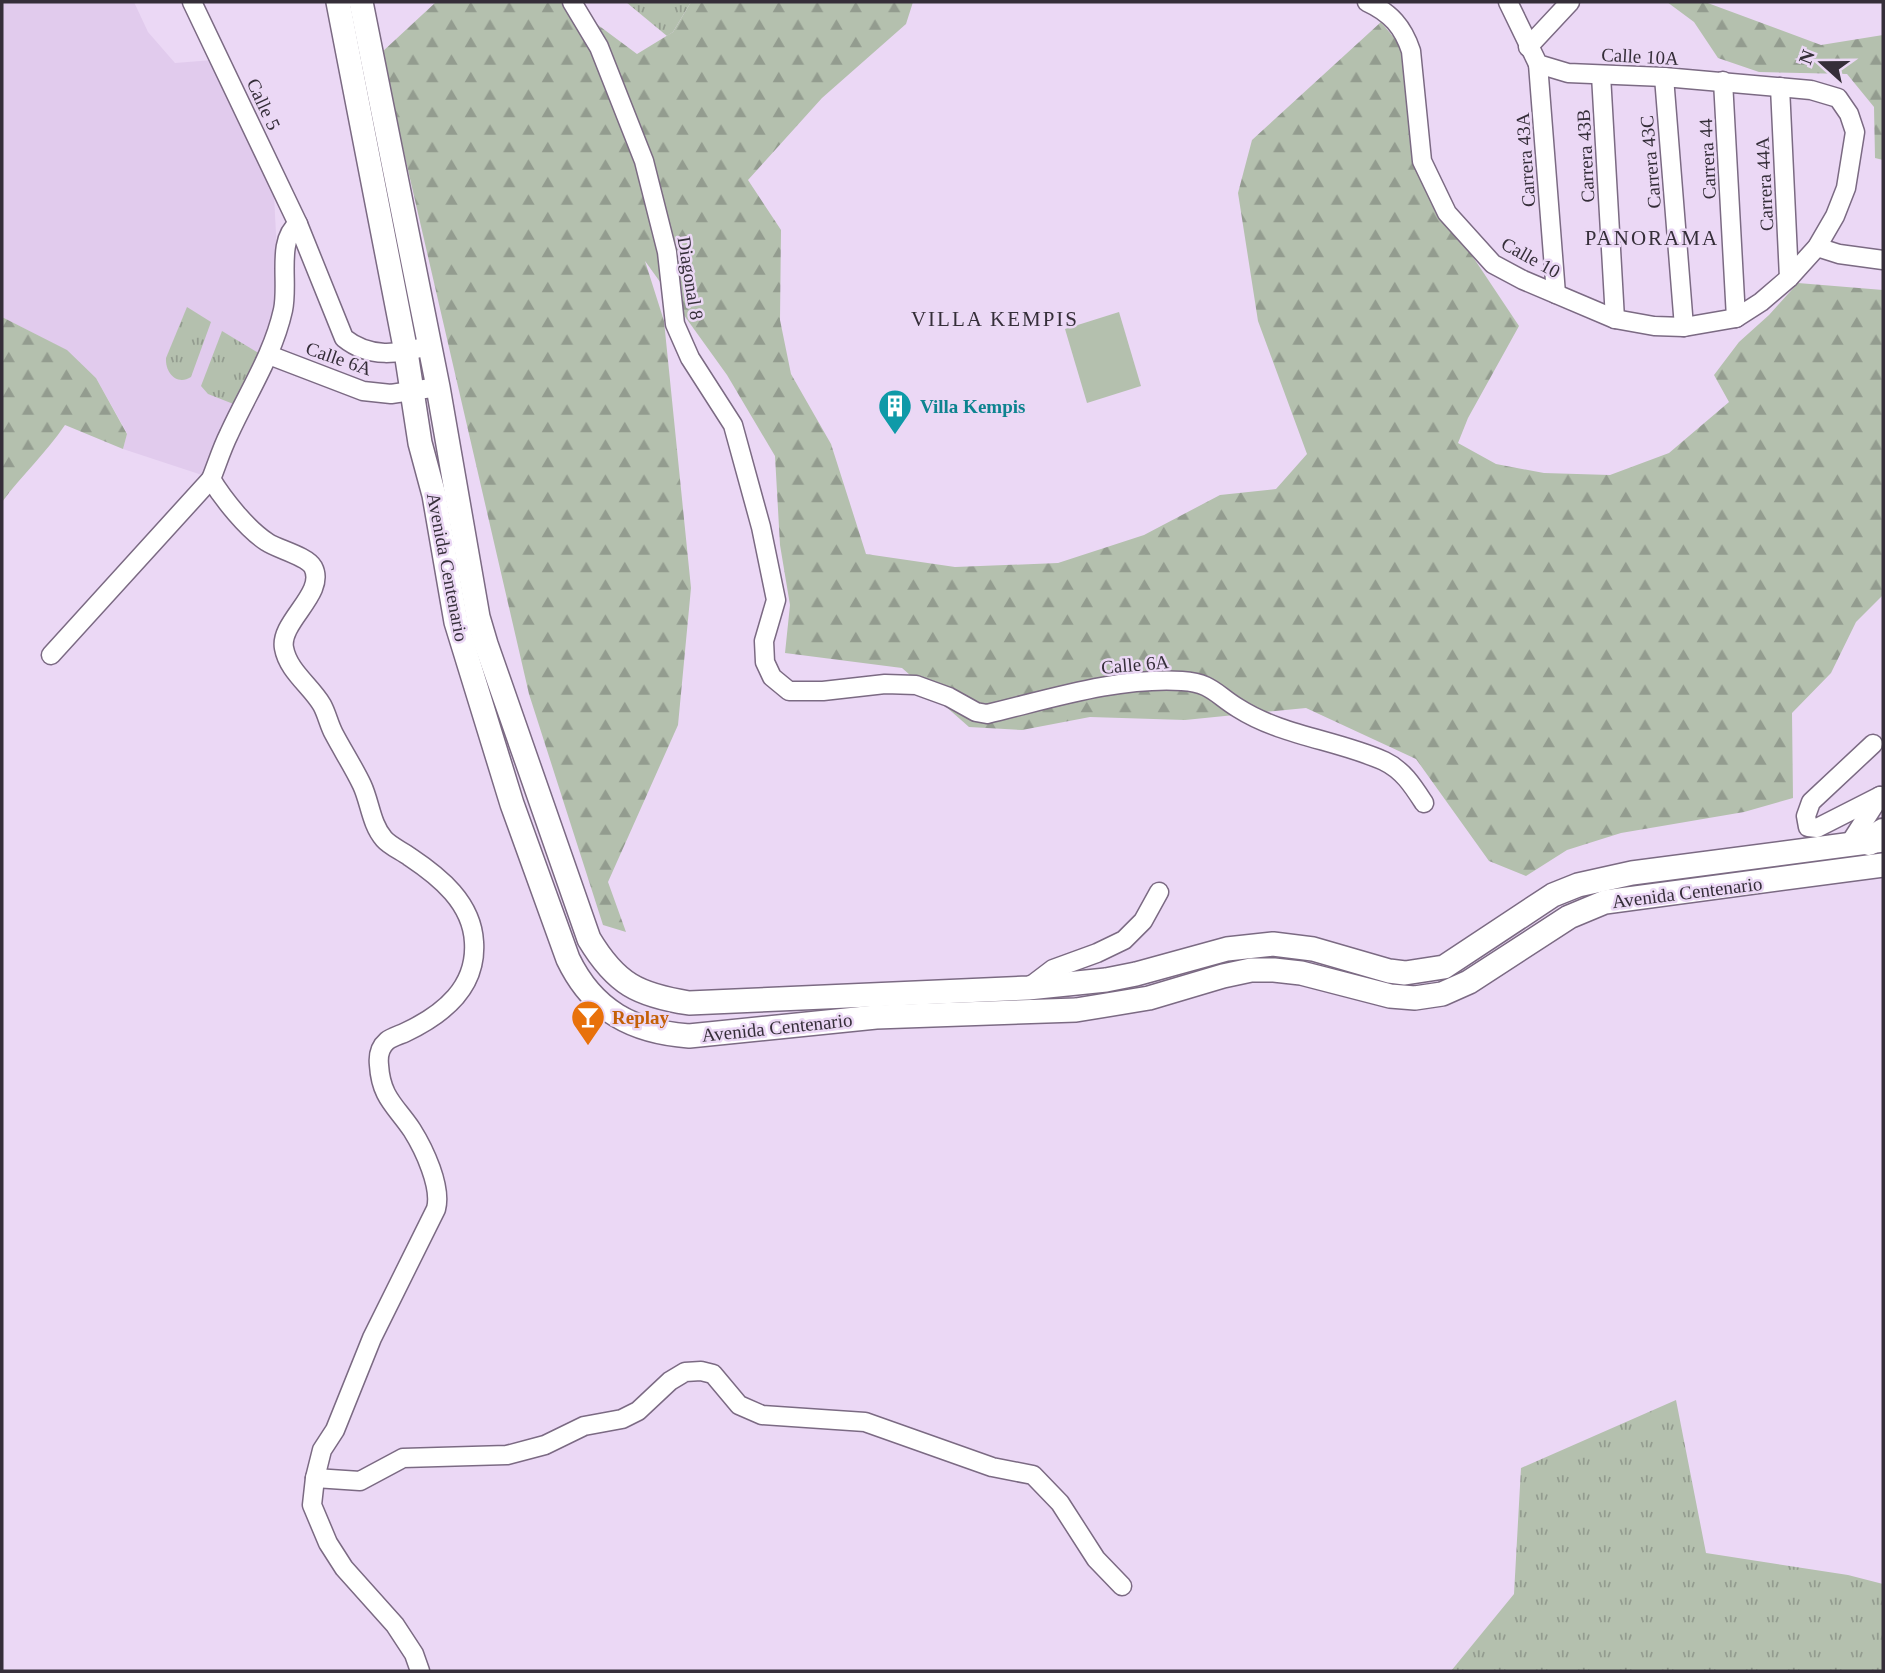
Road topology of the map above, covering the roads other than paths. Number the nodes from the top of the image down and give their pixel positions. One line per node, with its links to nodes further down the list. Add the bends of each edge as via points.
1 (192, 2): 14 (street, Calle 5)
2 (338, 2): 23 (main road, Avenida Centenario)
3 (361, 2): 22 (main road, Avenida Centenario)
4 (572, 2): 30 (street, Diagonal 8, via 599,47 644,161 667,253 675,324 690,358 733,425)
5 (1367, 2): 18 (street, Calle 10, via 1395,19 1406,34 1422,161 1447,213 1493,264)
6 (1508, 2): 8 (street)
7 (1570, 2): 8 (street)
8 (1528, 47): 9 (street)
9 (1538, 64): 10 (street, Calle 10A, via 1568,73); 18 (street, Carrera 43A)
10 (1601, 75): 11 (street, Calle 10A); 20 (street, Carrera 43B)
11 (1664, 77): 12 (street, Calle 10A); 21 (street, Carrera 43C)
12 (1723, 81): 13 (street, Calle 10A); 19 (street, Carrera 44)
13 (1780, 87): 15 (street, Calle 10A, via 1838,98 1855,132 1846,188); 17 (street, Carrera 44A)
14 (298, 224): 23 (street, Calle 5, via 344,338 371,353); 24 (street, via 285,242 287,288)
15 (1817, 247): 16 (street); 17 (street, Calle 10)
16 (1883, 260)
17 (1789, 278): 19 (street, Calle 10)
18 (1556, 294): 20 (street, Calle 10)
19 (1736, 318): 21 (street, Calle 10)
20 (1615, 319): 21 (street, Calle 10)
21 (1684, 327)
22 (428, 346): 23 (street, Calle 5); 25 (main road, Avenida Centenario)
23 (406, 352): 26 (main road, Avenida Centenario)
24 (270, 355): 26 (street, Calle 6A, via 363,391); 27 (street)
25 (438, 387): 26 (street, Calle 6A); 28 (main road, Avenida Centenario)
26 (413, 392): 29 (main road, Avenida Centenario)
27 (211, 479): 31 (street); 39 (street, via 266,541 313,567 315,581 283,646 289,662 321,704 384,839 452,891 466,911 474,939 474,962 467,983 450,1005 387,1041 380,1052 382,1083 392,1107 412,1130 439,1198 372,1338)
28 (461, 521): 29 (main road); 38 (main road, Avenida Centenario, via 478,617 496,680 589,939 622,980 657,998 688,1003)
29 (438, 525): 36 (main road, Avenida Centenario, via 472,678 568,959 593,998 630,1023 666,1035 876,1017 1076,1010 1149,998 1251,970 1301,973 1415,998 1442,994 1469,982 1569,917 1605,902)
30 (776, 600): 34 (street, Calle 6A, via 764,640 765,662 772,677 789,691 916,685 987,714 1096,689 1184,681 1212,687 1261,720 1384,761 1405,775)
31 (51, 655)
32 (1873, 744): 33 (street, via 1811,802 1808,827 1817,828)
33 (1882, 795): 35 (street)
34 (1424, 803)
35 (1871, 840): 38 (main road, Avenida Centenario, via 1632,873 1578,885 1553,895 1444,967 1425,971 1389,971 1313,949 1273,944 1227,949 1106,980)
36 (1883, 865)
37 (1159, 892): 38 (street, via 1143,921 1124,940 1053,969)
38 (1028, 988)
39 (314, 1478): 40 (street, via 360,1481 403,1458 507,1455 545,1445 584,1426 622,1419 638,1411 670,1381 685,1372 701,1371 713,1374 739,1405 762,1415 865,1422 992,1467 1033,1475 1060,1503 1096,1559); 41 (street, via 312,1505 328,1543 395,1625)
40 (1122, 1586)
41 (420, 1671)

